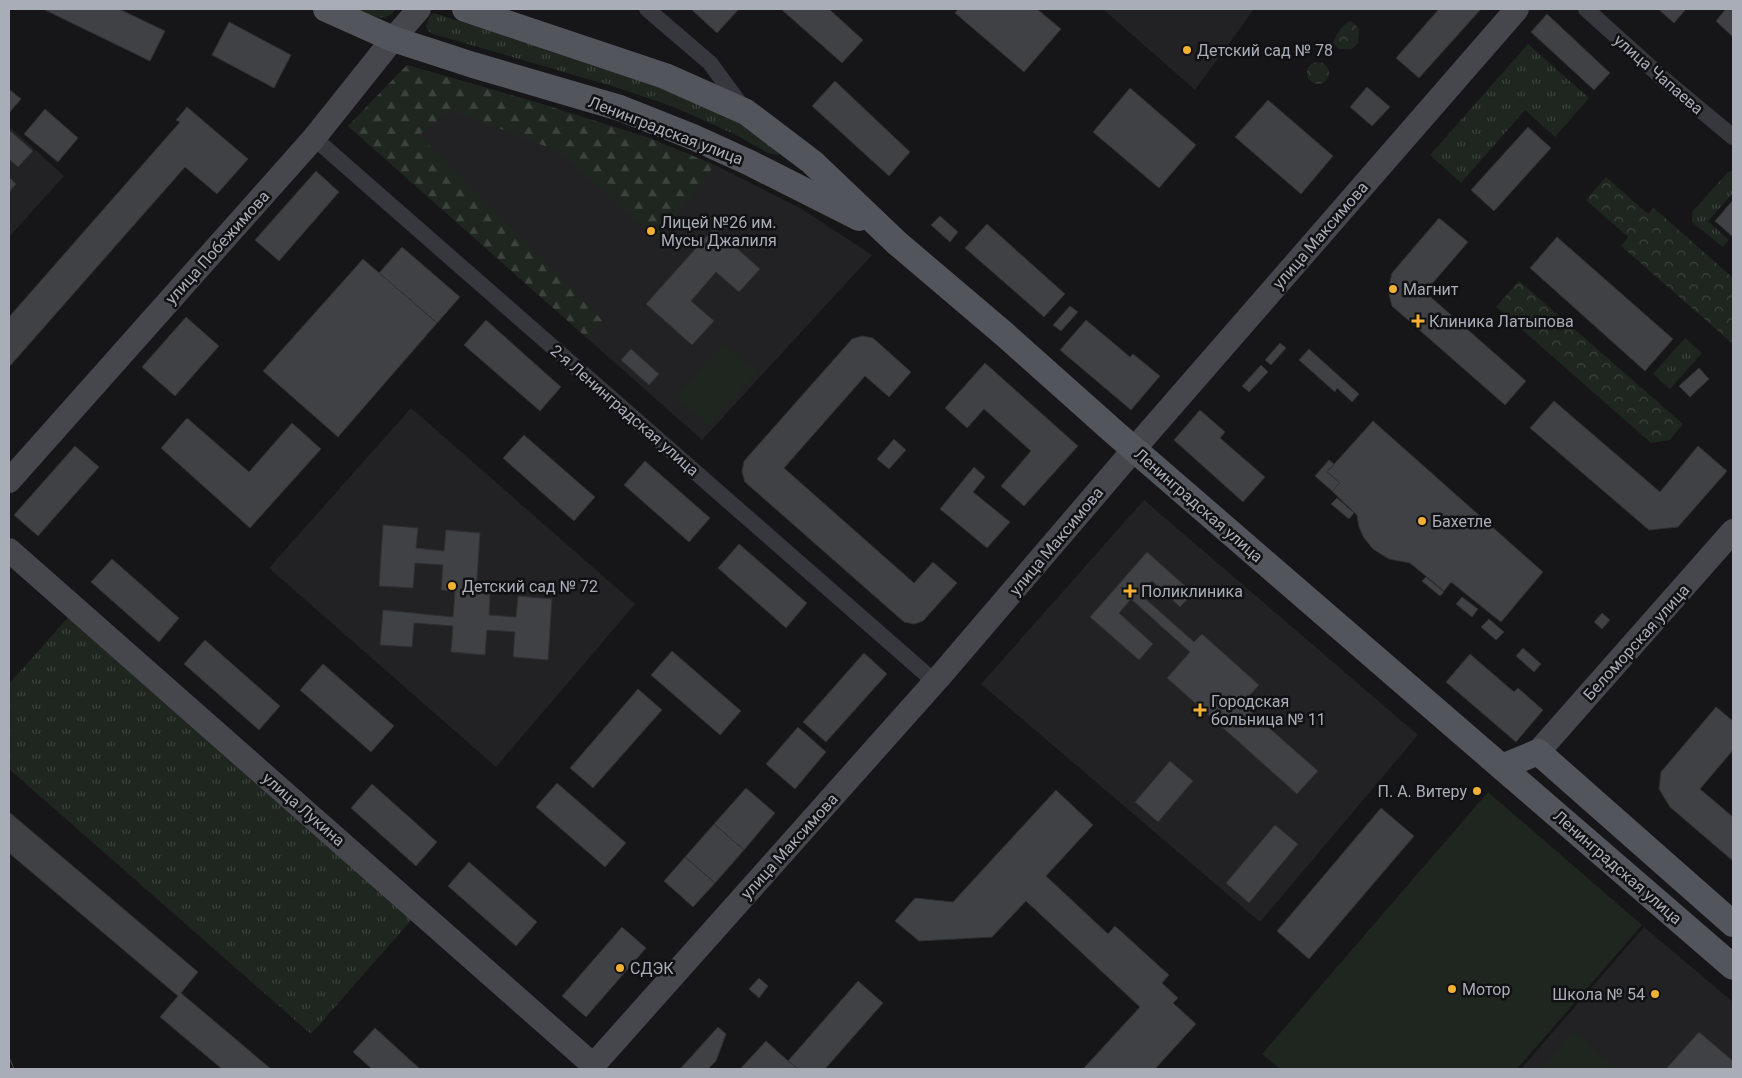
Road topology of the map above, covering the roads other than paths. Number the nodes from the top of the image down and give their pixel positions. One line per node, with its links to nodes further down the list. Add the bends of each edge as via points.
1 (326, 9): 7 (main road, Ленинградская улица)
2 (419, 9): 7 (main road, улица Побежимова)
3 (465, 9): 8 (main road, Ленинградская улица, via 665,76)
4 (647, 9): 8 (street, Ленинградская улица, via 710,63)
5 (1517, 9): 12 (main road, улица Максимова)
6 (1586, 9): 10 (street, улица Чапаева)
7 (393, 39): 9 (main road, улица Побежимова); 11 (main road, Ленинградская улица, via 620,108 693,137 851,214)
8 (746, 112): 11 (main road, Ленинградская улица, via 812,162)
9 (314, 138): 13 (main road, улица Побежимова); 16 (street, 2-я Ленинградская улица)
10 (1733, 138)
11 (897, 243): 12 (main road, Ленинградская улица)
12 (1134, 449): 16 (main road, улица Максимова); 18 (main road, Ленинградская улица)
13 (9, 481)
14 (1733, 531): 17 (main road, Беломорская улица)
15 (9, 550): 21 (main road, улица Лукина)
16 (935, 682): 21 (main road, улица Максимова)
17 (1538, 752): 18 (main road); 19 (main road, Ленинградская улица)
18 (1502, 767): 20 (main road, Ленинградская улица)
19 (1733, 924)
20 (1733, 967)
21 (594, 1068)

